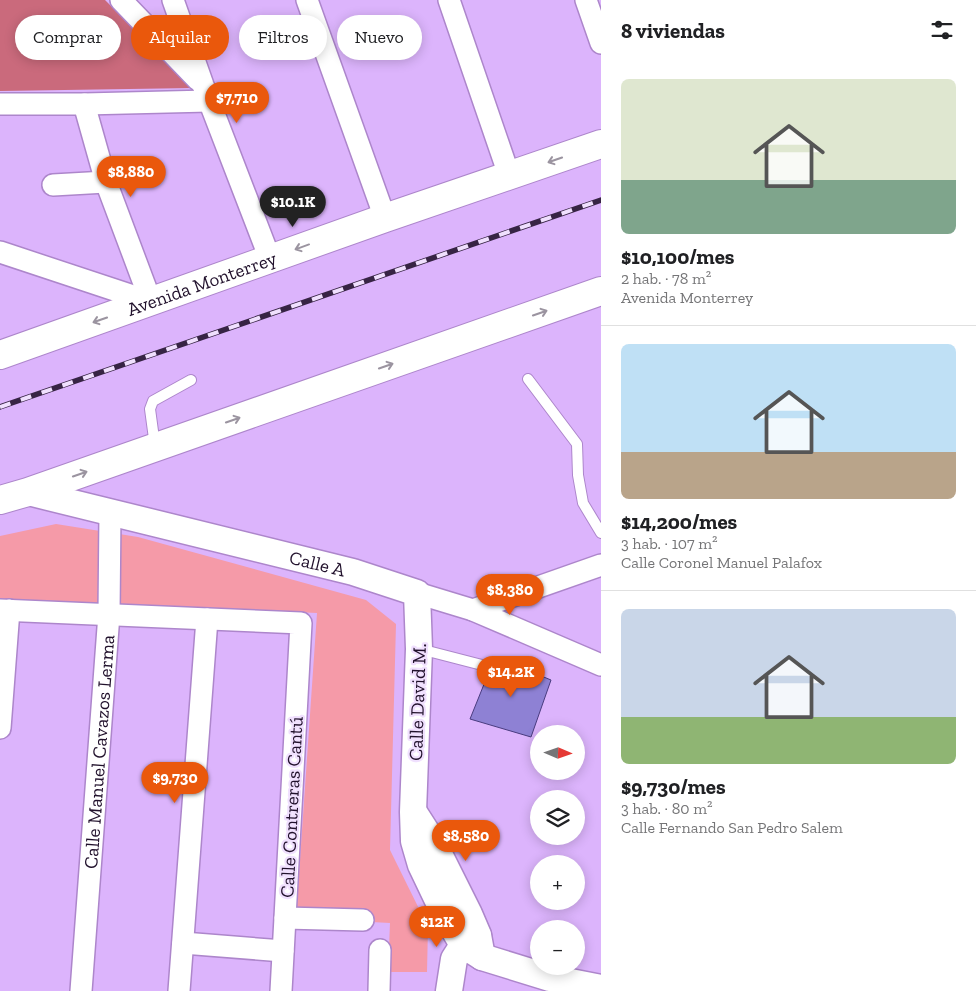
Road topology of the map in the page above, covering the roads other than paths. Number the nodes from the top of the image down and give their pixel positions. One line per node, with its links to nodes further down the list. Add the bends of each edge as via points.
1 (121, 0): 7 (street)
2 (173, 0): 7 (street)
3 (307, 0): 14 (street)
4 (449, 0): 11 (street)
5 (586, 0): 6 (street)
6 (601, 43)
7 (206, 93): 9 (street); 16 (street)
8 (0, 104): 9 (street)
9 (84, 104): 12 (street)
10 (601, 144): 11 (main road, Avenida Monterrey, one-way to 11)
11 (509, 175): 14 (main road, Avenida Monterrey)
12 (106, 182): 13 (street); 18 (street)
13 (53, 185)
14 (384, 218): 16 (main road, Avenida Monterrey, one-way to 16)
15 (0, 252): 18 (street)
16 (270, 259): 18 (main road, Avenida Monterrey)
17 (601, 291): 22 (main road, one-way to 17)
18 (151, 302): 19 (main road, Avenida Monterrey, one-way to 19)
19 (0, 355)
20 (528, 379): 27 (lane, via 576,444 583,503)
21 (191, 380): 22 (lane, via 153,401 150,410)
22 (156, 447): 24 (main road, one-way to 22)
23 (0, 492): 24 (main road)
24 (28, 492): 25 (main road); 26 (street, Calle A)
25 (0, 500)
26 (110, 513): 29 (street, Calle A, via 353,572); 32 (street, Calle Manuel Cavazos Lerma)
27 (601, 533)
28 (601, 565): 31 (street)
29 (417, 593): 31 (street, Calle A); 34 (street, Calle David M.)
30 (5, 610): 32 (street); 37 (street)
31 (474, 610): 36 (street, Calle A)
32 (109, 614): 33 (street); 46 (street, Calle Manuel Cavazos Lerma)
33 (207, 619): 38 (street, Calle Contreras Cantú, via 300,623); 40 (street)
34 (419, 649): 35 (lane); 41 (street, Calle David M., via 413,812 433,842)
35 (482, 665)
36 (601, 665)
37 (0, 728)
38 (285, 918): 39 (street); 43 (street, Calle Contreras Cantú)
39 (364, 920)
40 (183, 943): 43 (street); 47 (street)
41 (475, 946): 44 (street); 50 (street, via 454,959)
42 (380, 950): 49 (street)
43 (283, 951): 48 (street, Calle Contreras Cantú)
44 (550, 984): 45 (street)
45 (601, 988)
46 (80, 991)
47 (180, 991)
48 (281, 991)
49 (379, 991)
50 (449, 991)

